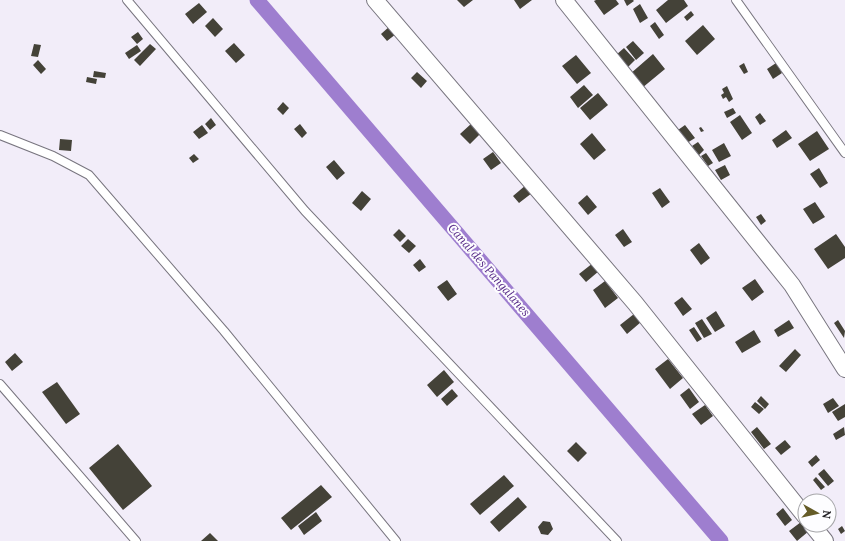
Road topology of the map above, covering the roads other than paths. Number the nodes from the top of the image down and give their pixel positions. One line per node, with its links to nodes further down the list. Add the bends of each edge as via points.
1 (127, 0): 13 (lane, via 306,211)
2 (374, 0): 9 (street, via 635,303)
3 (564, 0): 7 (street, via 792,285)
4 (736, 0): 6 (lane)
5 (0, 135): 12 (lane, via 53,156 88,175 224,331)
6 (845, 153)
7 (845, 369)
8 (0, 384): 11 (lane)
9 (797, 506)
10 (818, 533): 14 (street)
11 (136, 541)
12 (396, 541)
13 (617, 541)
14 (825, 541)

